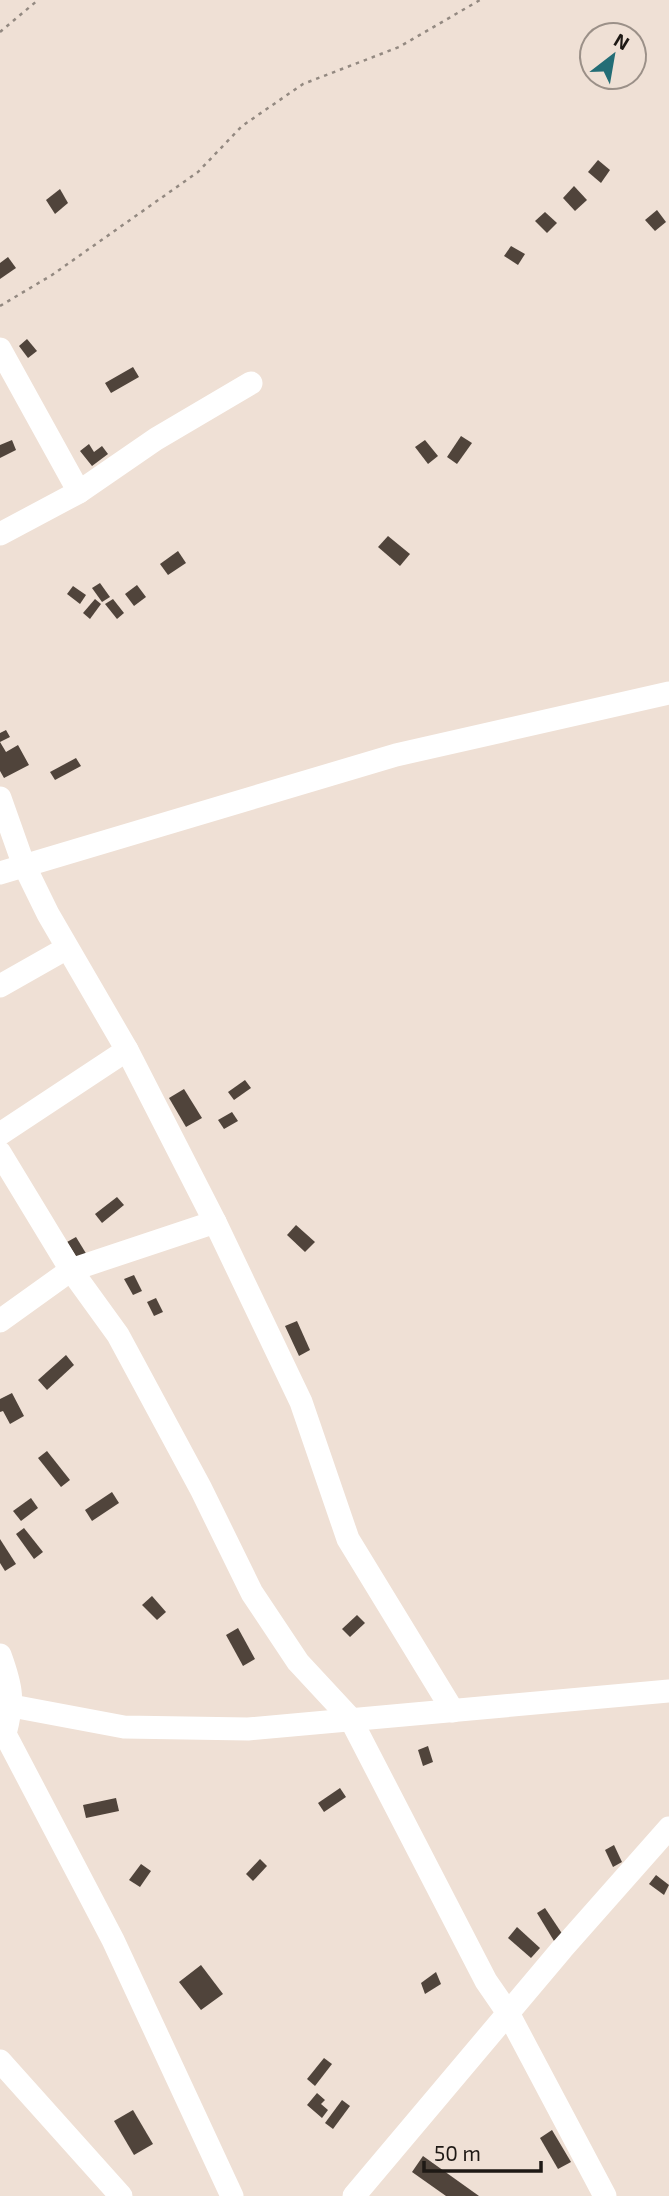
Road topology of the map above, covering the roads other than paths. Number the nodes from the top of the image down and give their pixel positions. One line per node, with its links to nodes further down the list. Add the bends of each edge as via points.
1 (0, 349): 3 (street)
2 (251, 383): 3 (street, via 156,439)
3 (79, 492): 4 (street)
4 (0, 534)
5 (669, 693): 7 (street, via 396,755)
6 (0, 798): 7 (street)
7 (23, 863): 8 (street); 9 (street)
8 (0, 873)
9 (67, 948): 10 (street); 11 (street)
10 (0, 986)
11 (127, 1050): 12 (street); 14 (street)
12 (0, 1133)
13 (0, 1153): 15 (street)
14 (215, 1222): 15 (street); 20 (street, via 301,1402 348,1539)
15 (72, 1270): 16 (street); 21 (street, via 118,1335 152,1395 252,1593 298,1662)
16 (0, 1321)
17 (0, 1655): 19 (street, via 11,1685)
18 (669, 1692): 20 (street)
19 (12, 1706): 21 (street, via 124,1727 248,1728); 22 (street)
20 (453, 1711): 21 (street)
21 (350, 1718): 24 (street, via 486,1981)
22 (2, 1736): 27 (street, via 113,1940)
23 (669, 1828): 24 (street)
24 (508, 2013): 28 (street); 29 (street)
25 (0, 2061): 26 (street)
26 (121, 2196)
27 (232, 2196)
28 (354, 2196)
29 (605, 2196)

